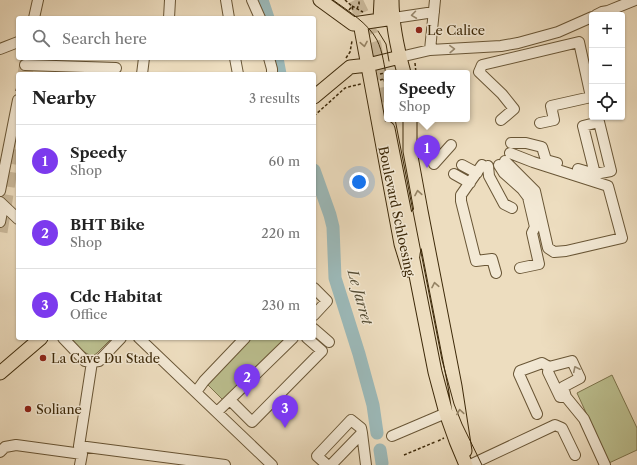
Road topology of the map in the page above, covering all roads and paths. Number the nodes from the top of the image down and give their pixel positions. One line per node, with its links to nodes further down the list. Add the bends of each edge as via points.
1 (38, 0): 19 (street)
2 (170, 0): 20 (street)
3 (226, 0): 21 (street)
4 (252, 0): 22 (street)
5 (320, 0): 25 (main road, via 352,24)
6 (345, 0): 13 (path)
7 (360, 0): 14 (path)
8 (381, 0): 26 (main road)
9 (392, 0): 23 (main road)
10 (435, 0): 16 (street)
11 (614, 0): 17 (street)
12 (635, 0): 18 (street)
13 (352, 6): 14 (path); 15 (path); 25 (path)
14 (357, 8): 25 (path, via 363,12)
15 (347, 11)
16 (434, 12): 23 (street, one-way to 23); 30 (street)
17 (602, 12)
18 (605, 12)
19 (34, 16)
20 (169, 16)
21 (229, 16)
22 (259, 16)
23 (394, 18): 26 (main road); 38 (main road)
24 (589, 18): 30 (street, one-way to 24, via 512,44 558,32)
25 (361, 20): 26 (main road); 47 (main road, Boulevard Schloesing, one-way to 47)
26 (380, 20)
27 (352, 39): 35 (path, via 350,52)
28 (16, 43): 29 (street)
29 (0, 49)
30 (430, 50): 31 (street)
31 (414, 54): 38 (street); 41 (path)
32 (144, 60): 42 (street)
33 (235, 60): 43 (street)
34 (270, 60): 44 (street)
35 (342, 62)
36 (25, 66): 37 (street)
37 (116, 68)
38 (405, 68): 39 (main road); 40 (path)
39 (393, 70)
40 (393, 70)
41 (416, 70)
42 (142, 72)
43 (238, 72)
44 (272, 72)
45 (384, 72): 47 (main road)
46 (384, 72): 47 (path)
47 (369, 74): 48 (path); 49 (main road, via 350,67); 51 (path, via 345,88); 84 (main road, Boulevard Schloesing, via 401,244 413,285 424,343)
48 (384, 79)
49 (316, 95)
50 (16, 110): 64 (street)
51 (316, 114)
52 (501, 120): 54 (street, via 514,109 479,72 482,65 579,42 591,97 551,106 554,120)
53 (410, 122): 67 (main road, Boulevard Schloesing, one-way to 53, via 410,151)
54 (540, 123)
55 (388, 129): 70 (highway)
56 (451, 145): 58 (street)
57 (506, 155): 57 (street, via 535,191 548,248 554,252 566,251 622,238 608,186); 62 (street, via 526,143 542,147 546,160); 71 (street, via 504,173 528,197 535,227 532,233 539,264)
58 (434, 164)
59 (462, 164): 60 (street)
60 (482, 168): 63 (street); 66 (street, via 504,204)
61 (454, 174): 63 (street)
62 (595, 174): 62 (street, via 583,126 599,122 611,171)
63 (470, 183): 72 (street, via 461,195 461,201 476,261 492,258)
64 (0, 191)
65 (3, 205): 68 (street); 69 (street)
66 (512, 208)
67 (421, 211): 70 (main road, Boulevard Schloesing, via 412,221 416,244); 107 (main road, Boulevard Schloesing, one-way to 67, via 455,386)
68 (16, 217)
69 (0, 222)
70 (412, 256): 84 (main road, Boulevard Schloesing)
71 (520, 268)
72 (496, 273)
73 (316, 290): 74 (street, via 327,301)
74 (316, 313)
75 (316, 331): 83 (street)
76 (38, 340): 87 (main road)
77 (65, 340): 85 (street, via 85,361)
78 (119, 340): 85 (street, via 99,361)
79 (141, 340): 88 (street)
80 (243, 340): 88 (street, via 204,380)
81 (291, 340): 90 (street)
82 (309, 340): 90 (street, via 322,351 252,422)
83 (329, 342)
84 (432, 356): 92 (main road, Boulevard Schloesing)
85 (92, 362): 97 (street)
86 (549, 367): 89 (street, via 548,372 560,397); 89 (street, one-way to 86, via 563,387 580,378 572,361); 93 (street, via 542,364 520,371 519,374)
87 (0, 373)
88 (196, 392): 91 (street)
89 (566, 398): 109 (street, via 584,420)
90 (230, 400): 91 (street)
91 (217, 412): 103 (street)
92 (446, 413): 95 (street); 107 (main road, Boulevard Schloesing)
93 (537, 414)
94 (362, 433): 104 (street, via 361,428 352,420 317,456); 105 (street); 106 (street)
95 (392, 436)
96 (435, 442): 99 (path)
97 (81, 450): 98 (street, via 16,444 5,447); 101 (street); 102 (street)
98 (0, 452)
99 (404, 455)
100 (575, 455): 108 (street, via 562,428 555,425)
101 (80, 465)
102 (225, 465)
103 (272, 465)
104 (327, 465)
105 (331, 465)
106 (366, 465)
107 (466, 465)
108 (470, 465)
109 (605, 465)

